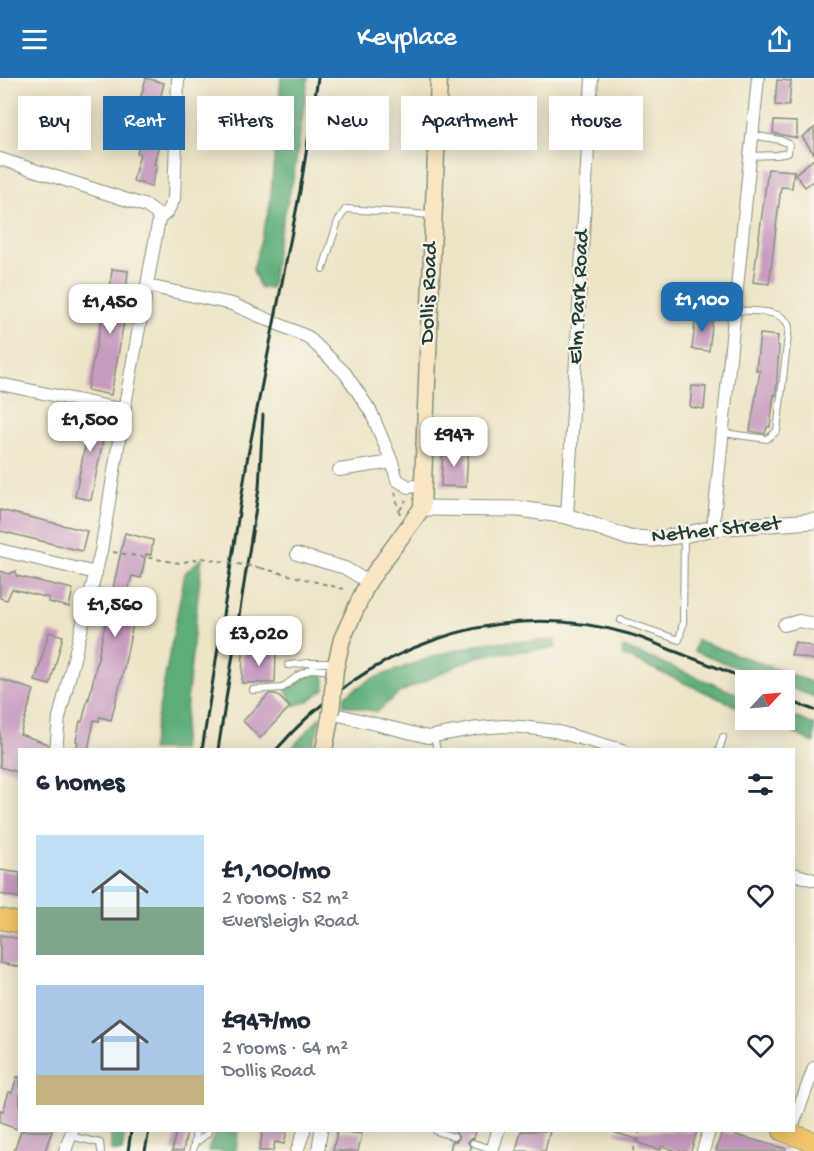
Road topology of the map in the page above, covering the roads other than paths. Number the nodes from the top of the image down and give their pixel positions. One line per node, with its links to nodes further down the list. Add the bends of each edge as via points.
1 (178, 78): 9 (street, via 174,199)
2 (439, 78): 8 (main road, Dollis Road)
3 (592, 78): 22 (street, Elm Park Road)
4 (758, 78): 5 (street)
5 (752, 135): 6 (street); 6 (lane, via 789,144 788,153)
6 (750, 156): 12 (street)
7 (0, 159): 9 (street, via 146,206)
8 (432, 215): 10 (lane, via 346,209 338,221); 16 (main road, Dollis Road)
9 (159, 219): 11 (street)
10 (323, 269)
11 (148, 286): 14 (street); 18 (street, via 232,304 308,337 345,373 371,412)
12 (735, 310): 15 (street); 15 (lane, via 777,314 789,327 777,431 767,439)
13 (0, 384): 14 (street)
14 (124, 410): 28 (street)
15 (722, 432): 24 (street)
16 (425, 442): 17 (lane); 20 (main road, Dollis Road)
17 (470, 447)
18 (392, 462): 19 (street); 20 (street, via 397,480 409,487)
19 (339, 470)
20 (423, 485): 21 (main road, Dollis Road)
21 (422, 508): 22 (street, Nether Street, via 520,508); 29 (main road)
22 (567, 516): 25 (street, Nether Street, via 629,538)
23 (814, 522): 24 (street, Nether Street)
24 (713, 528): 25 (street, Nether Street)
25 (684, 535): 30 (lane, via 680,640)
26 (0, 550): 28 (street)
27 (297, 554): 29 (street, via 345,568)
28 (96, 573): 39 (street, via 59,718)
29 (366, 588): 34 (main road, via 342,639)
30 (621, 620)
31 (814, 624): 32 (street, via 799,621)
32 (784, 626)
33 (288, 665): 34 (lane, via 308,663)
34 (335, 668): 35 (lane, via 312,669 282,688); 36 (main road, bridge)
35 (254, 690)
36 (331, 713): 38 (street); 40 (main road)
37 (723, 737): 42 (lane)
38 (436, 744): 41 (street, via 478,729 504,726 555,731)
39 (56, 748)
40 (324, 748)
41 (615, 748)
42 (720, 748)
43 (795, 874): 44 (street)
44 (814, 880)
45 (0, 919): 46 (main road)
46 (18, 923)
47 (814, 1068): 48 (street)
48 (795, 1114)
49 (196, 1132): 60 (lane)
50 (208, 1132): 60 (lane)
51 (304, 1132): 66 (street)
52 (321, 1132): 67 (street)
53 (439, 1132): 58 (lane)
54 (498, 1132): 62 (street)
55 (709, 1132): 68 (street)
56 (795, 1132): 59 (main road)
57 (71, 1134): 63 (street); 64 (lane, via 100,1143)
58 (454, 1137)
59 (814, 1142)
60 (195, 1143): 65 (lane)
61 (473, 1143): 62 (lane)
62 (492, 1150)
63 (65, 1151)
64 (101, 1151)
65 (193, 1151)
66 (297, 1151)
67 (318, 1151)
68 (703, 1151)

